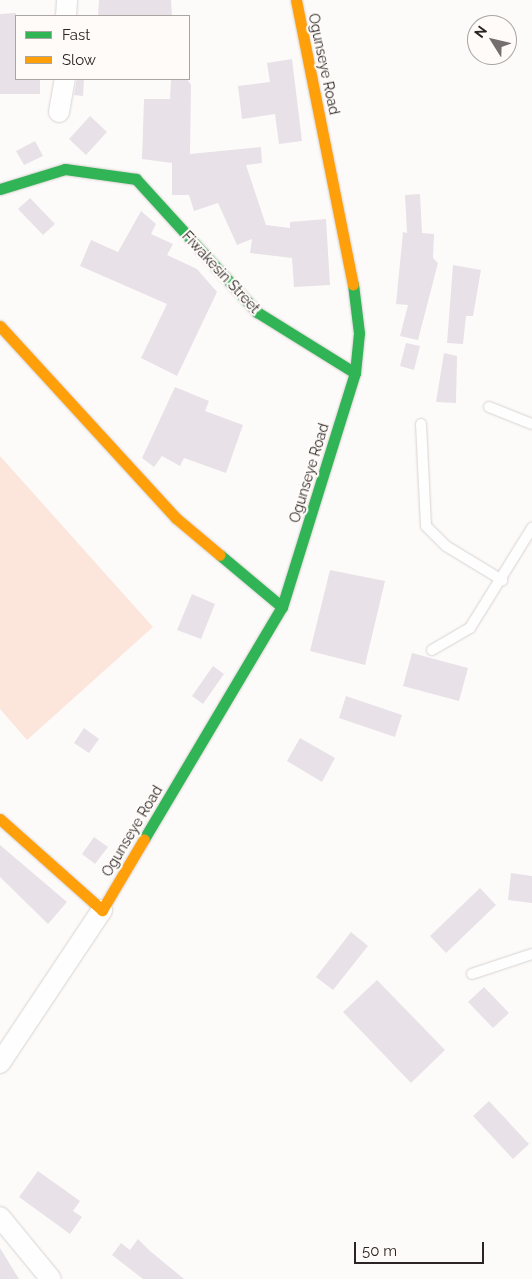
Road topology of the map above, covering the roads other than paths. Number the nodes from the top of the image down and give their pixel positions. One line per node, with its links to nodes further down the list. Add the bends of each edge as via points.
1 (67, 0): 3 (street)
2 (296, 0): 8 (street, Ogunseye Road, via 355,291 359,333)
3 (66, 15)
4 (66, 80): 5 (street)
5 (59, 112)
6 (0, 189): 8 (street, Fiwakesin Street, via 65,169 124,174 136,179 257,312)
7 (0, 326): 14 (street, via 176,518)
8 (355, 373): 14 (street, Ogunseye Road)
9 (489, 407): 11 (lane)
10 (422, 424): 13 (lane, via 426,526 446,546)
11 (532, 424)
12 (532, 528): 13 (lane)
13 (502, 580): 15 (lane, via 470,628)
14 (282, 606): 17 (street, Ogunseye Road)
15 (432, 650)
16 (0, 819): 17 (street)
17 (102, 910): 20 (street)
18 (532, 954): 19 (lane)
19 (472, 974)
20 (0, 1063)
21 (0, 1217): 22 (street)
22 (51, 1279)

